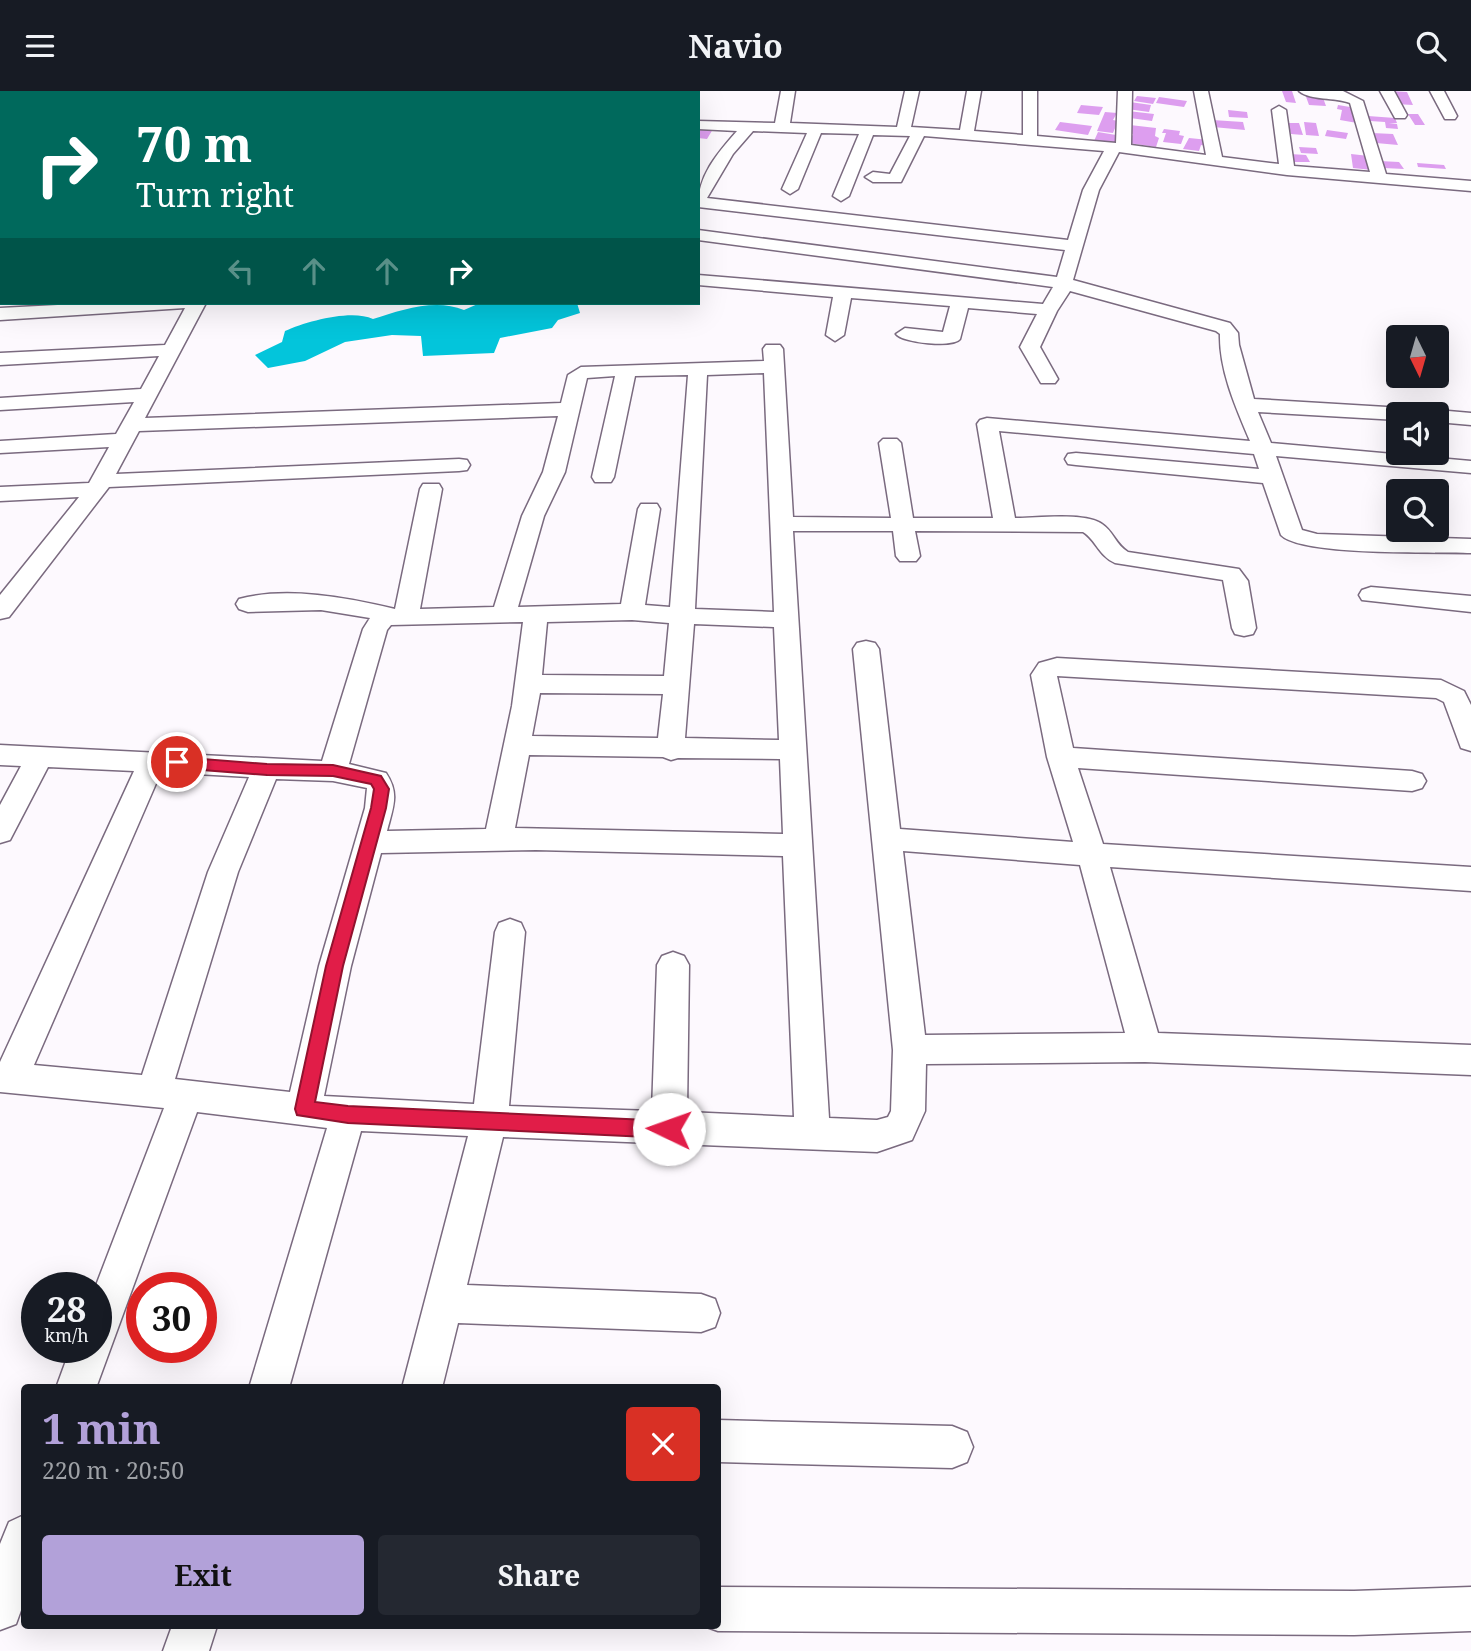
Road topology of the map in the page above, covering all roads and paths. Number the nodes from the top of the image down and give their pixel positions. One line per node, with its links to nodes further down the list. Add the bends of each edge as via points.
1 (788, 91): 15 (street)
2 (912, 91): 18 (street)
3 (974, 91): 19 (street)
4 (1030, 91): 20 (street)
5 (1125, 91): 21 (street)
6 (1201, 91): 22 (street)
7 (1306, 91): 25 (street, via 1356,101)
8 (1387, 91): 11 (street)
9 (1437, 91): 12 (street)
10 (1279, 110): 23 (street)
11 (1400, 115)
12 (1450, 116)
13 (700, 125): 14 (street)
14 (750, 126): 15 (street); 29 (street, via 727,152)
15 (782, 127): 16 (street)
16 (816, 128): 17 (street); 27 (street)
17 (868, 130): 18 (street); 28 (street)
18 (911, 132): 19 (street); 24 (street, via 895,179)
19 (966, 135): 20 (street)
20 (1030, 140): 21 (street)
21 (1119, 147): 22 (street); 33 (street, via 1090,190)
22 (1215, 162): 23 (street)
23 (1287, 170): 25 (street)
24 (873, 177)
25 (1378, 178): 26 (street)
26 (1471, 186)
27 (790, 189)
28 (841, 196)
29 (700, 198)
30 (700, 201): 31 (street)
31 (909, 227): 33 (street); 34 (street)
32 (700, 235): 34 (street)
33 (1072, 246): 36 (street)
34 (894, 261): 36 (street)
35 (700, 281): 37 (street)
36 (1062, 289): 38 (street, via 910,277); 42 (street); 53 (street, via 1223,327 1229,333)
37 (843, 293): 38 (street); 45 (street)
38 (898, 294): 39 (street)
39 (961, 301): 42 (street); 44 (street, via 951,339)
40 (150, 305): 43 (street)
41 (196, 305): 46 (street)
42 (1048, 310): 50 (street, via 1030,347)
43 (0, 314)
44 (905, 334)
45 (835, 335)
46 (173, 350): 47 (street); 51 (street)
47 (0, 359)
48 (698, 369): 49 (street); 72 (street, via 773,358); 83 (street)
49 (626, 370): 54 (street, via 582,372 576,379); 65 (street)
50 (1048, 379)
51 (148, 395): 52 (street); 58 (street)
52 (0, 404)
53 (1245, 405): 55 (street); 61 (street)
54 (570, 409): 58 (street); 82 (street, via 554,472 533,516)
55 (1386, 413)
56 (1449, 417): 57 (street)
57 (1471, 419)
58 (128, 433): 60 (street); 67 (street)
59 (890, 443): 71 (street)
60 (0, 447)
61 (1263, 448): 64 (street); 66 (street); 73 (street, via 987,424)
62 (1076, 459): 66 (street)
63 (459, 465): 67 (street)
64 (1471, 467)
65 (603, 477)
66 (1272, 477): 74 (street, via 1294,535 1318,541)
67 (99, 485): 69 (street); 79 (street)
68 (431, 489): 84 (street)
69 (0, 494)
70 (649, 509): 80 (street)
71 (902, 523): 72 (street); 73 (street); 75 (street)
72 (780, 524): 85 (street)
73 (1005, 524): 86 (street, via 1083,525 1094,528 1113,555 1231,574)
74 (1471, 546)
75 (908, 557)
76 (1371, 595): 78 (street)
77 (248, 604): 84 (street, via 350,604)
78 (1471, 604)
79 (0, 611)
80 (632, 612): 81 (street); 83 (street)
81 (536, 614): 82 (street); 88 (street)
82 (503, 616): 84 (street)
83 (682, 616): 85 (street); 89 (street)
84 (399, 617): 101 (street, via 383,618 375,629)
85 (787, 620): 95 (street)
86 (1244, 628)
87 (866, 649): 105 (street)
88 (527, 684): 89 (street); 93 (street)
89 (676, 685): 94 (street)
90 (1441, 689): 91 (street); 92 (street, via 1455,697); 98 (street, via 1057,667 1044,675)
91 (1471, 690)
92 (1471, 741)
93 (517, 745): 94 (street); 104 (street)
94 (671, 750): 95 (street)
95 (793, 750): 107 (street)
96 (0, 755): 97 (street)
97 (41, 755): 99 (street); 103 (street)
98 (1061, 757): 102 (street); 108 (street)
99 (152, 761): 100 (street); 115 (street)
100 (267, 769): 101 (street); 116 (street, via 223,872)
101 (333, 771): 106 (street, via 376,780 381,789)
102 (1412, 781)
103 (0, 832)
104 (498, 839): 106 (street); 107 (street)
105 (888, 839): 108 (street); 113 (street)
106 (369, 842): 117 (street, via 335,966)
107 (798, 845): 121 (street)
108 (1092, 855): 109 (street); 112 (street)
109 (1471, 879)
110 (510, 932): 119 (street)
111 (673, 965): 120 (street)
112 (1146, 1047): 113 (street); 114 (street)
113 (910, 1050): 121 (street, via 908,1111 900,1129 877,1136)
114 (1471, 1061)
115 (5, 1078): 116 (street)
116 (170, 1094): 117 (street); 122 (street)
117 (304, 1109): 118 (street)
118 (348, 1115): 119 (street); 127 (street)
119 (490, 1119): 120 (street); 123 (street)
120 (669, 1129): 121 (street)
121 (812, 1134)
122 (112, 1283)
123 (444, 1303): 124 (street); 128 (street)
124 (701, 1313)
125 (86, 1363): 126 (street)
126 (78, 1384)
127 (270, 1384)
128 (423, 1384)
129 (721, 1441): 130 (street)
130 (952, 1447)
131 (21, 1546): 132 (street)
132 (0, 1608)
133 (721, 1609): 134 (street, via 1354,1613)
134 (1471, 1609)
135 (193, 1629): 136 (street)
136 (187, 1651)

